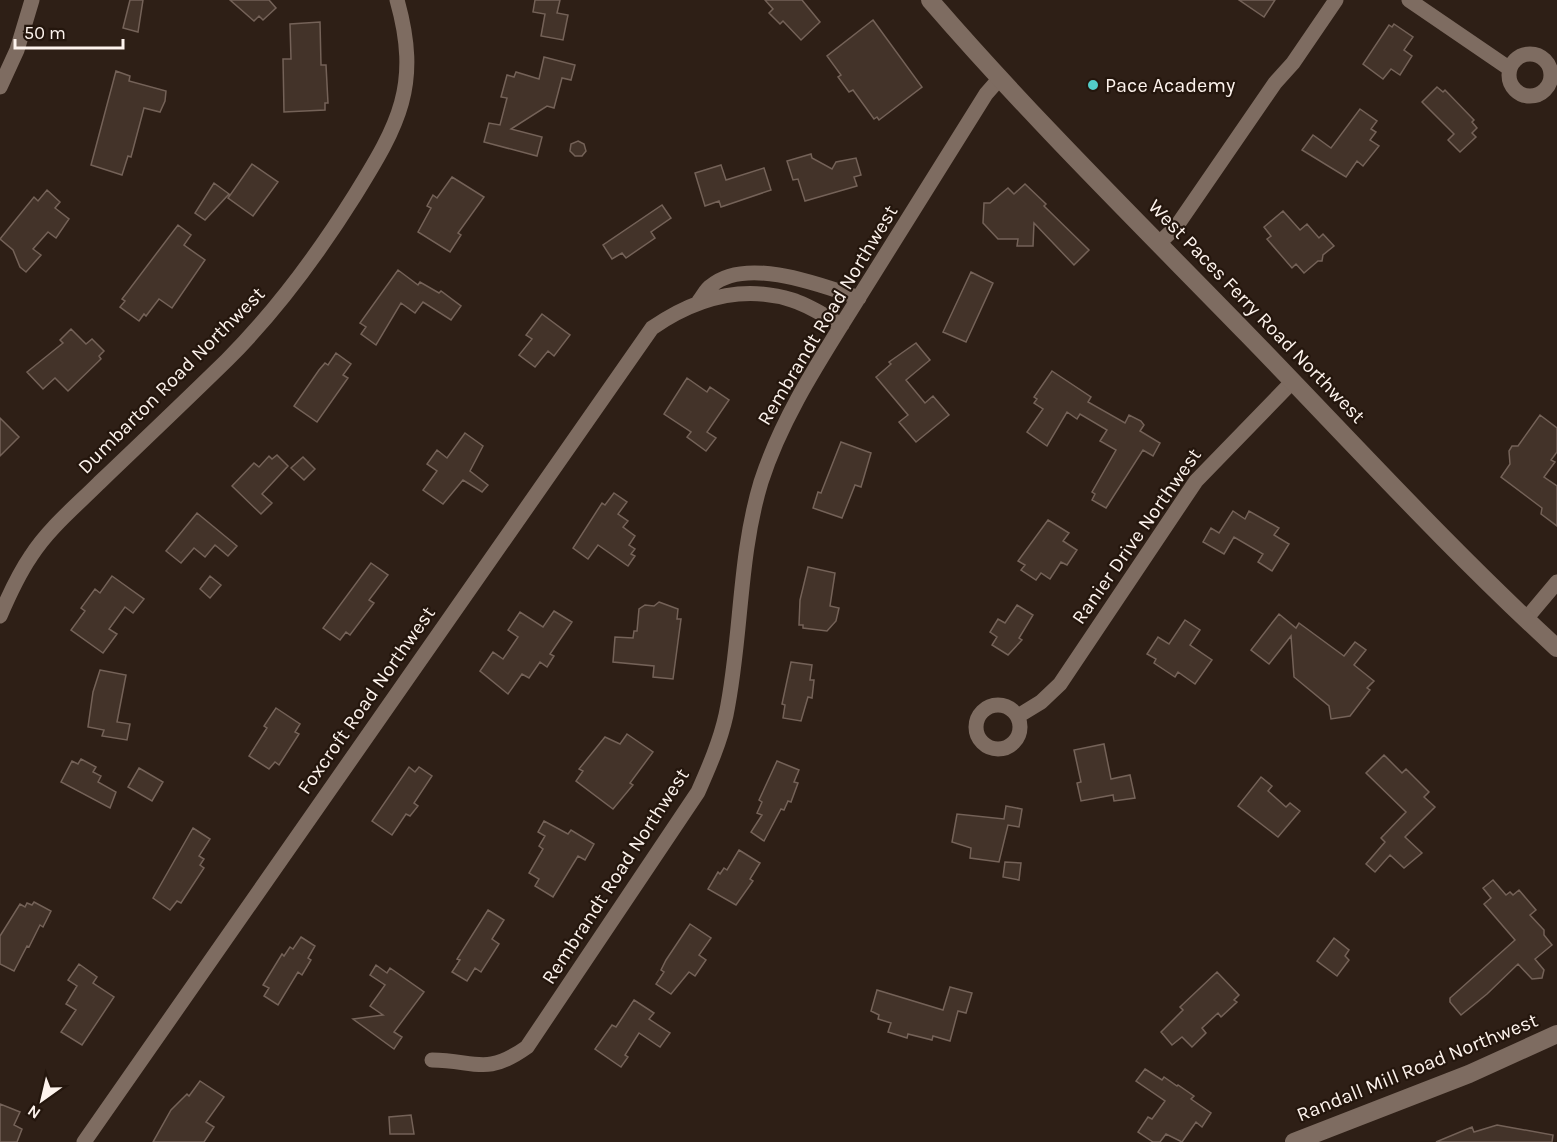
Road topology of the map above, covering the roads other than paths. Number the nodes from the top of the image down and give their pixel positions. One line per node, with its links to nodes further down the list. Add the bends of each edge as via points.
1 (32, 0): 8 (street)
2 (397, 0): 15 (street, Dumbarton Road Northwest, via 408,62 404,97 385,146 332,233 289,290 228,358 52,529 16,579)
3 (930, 0): 7 (main road, West Paces Ferry Road Northwest)
4 (1336, 0): 9 (street, via 1176,227)
5 (1409, 0): 6 (street)
6 (1510, 69)
7 (1000, 78): 9 (main road, West Paces Ferry Road Northwest); 10 (street, Rembrandt Road Northwest, via 986,94)
8 (0, 87)
9 (1159, 243): 13 (main road, West Paces Ferry Road Northwest)
10 (859, 298): 11 (street, Foxcroft Road Northwest, via 798,278 760,273 733,276 711,285); 12 (street, Rembrandt Road Northwest)
11 (699, 301): 12 (street, Foxcroft Road Northwest, via 752,293 774,295); 22 (street, Foxcroft Road Northwest, via 652,328)
12 (842, 325): 20 (street, Rembrandt Road Northwest, via 791,410 761,483 747,547 726,717 698,792 527,1047 510,1060 489,1066)
13 (1293, 381): 16 (main road, West Paces Ferry Road Northwest); 18 (street, Ranier Drive Northwest, via 1196,481 1060,684)
14 (1557, 582): 16 (street)
15 (0, 616)
16 (1526, 619): 17 (main road, West Paces Ferry Road Northwest)
17 (1557, 648)
18 (1018, 716)
19 (1557, 1034): 21 (main road, Randall Mill Road Northwest, via 1469,1074)
20 (432, 1060)
21 (1298, 1141)
22 (84, 1142)

